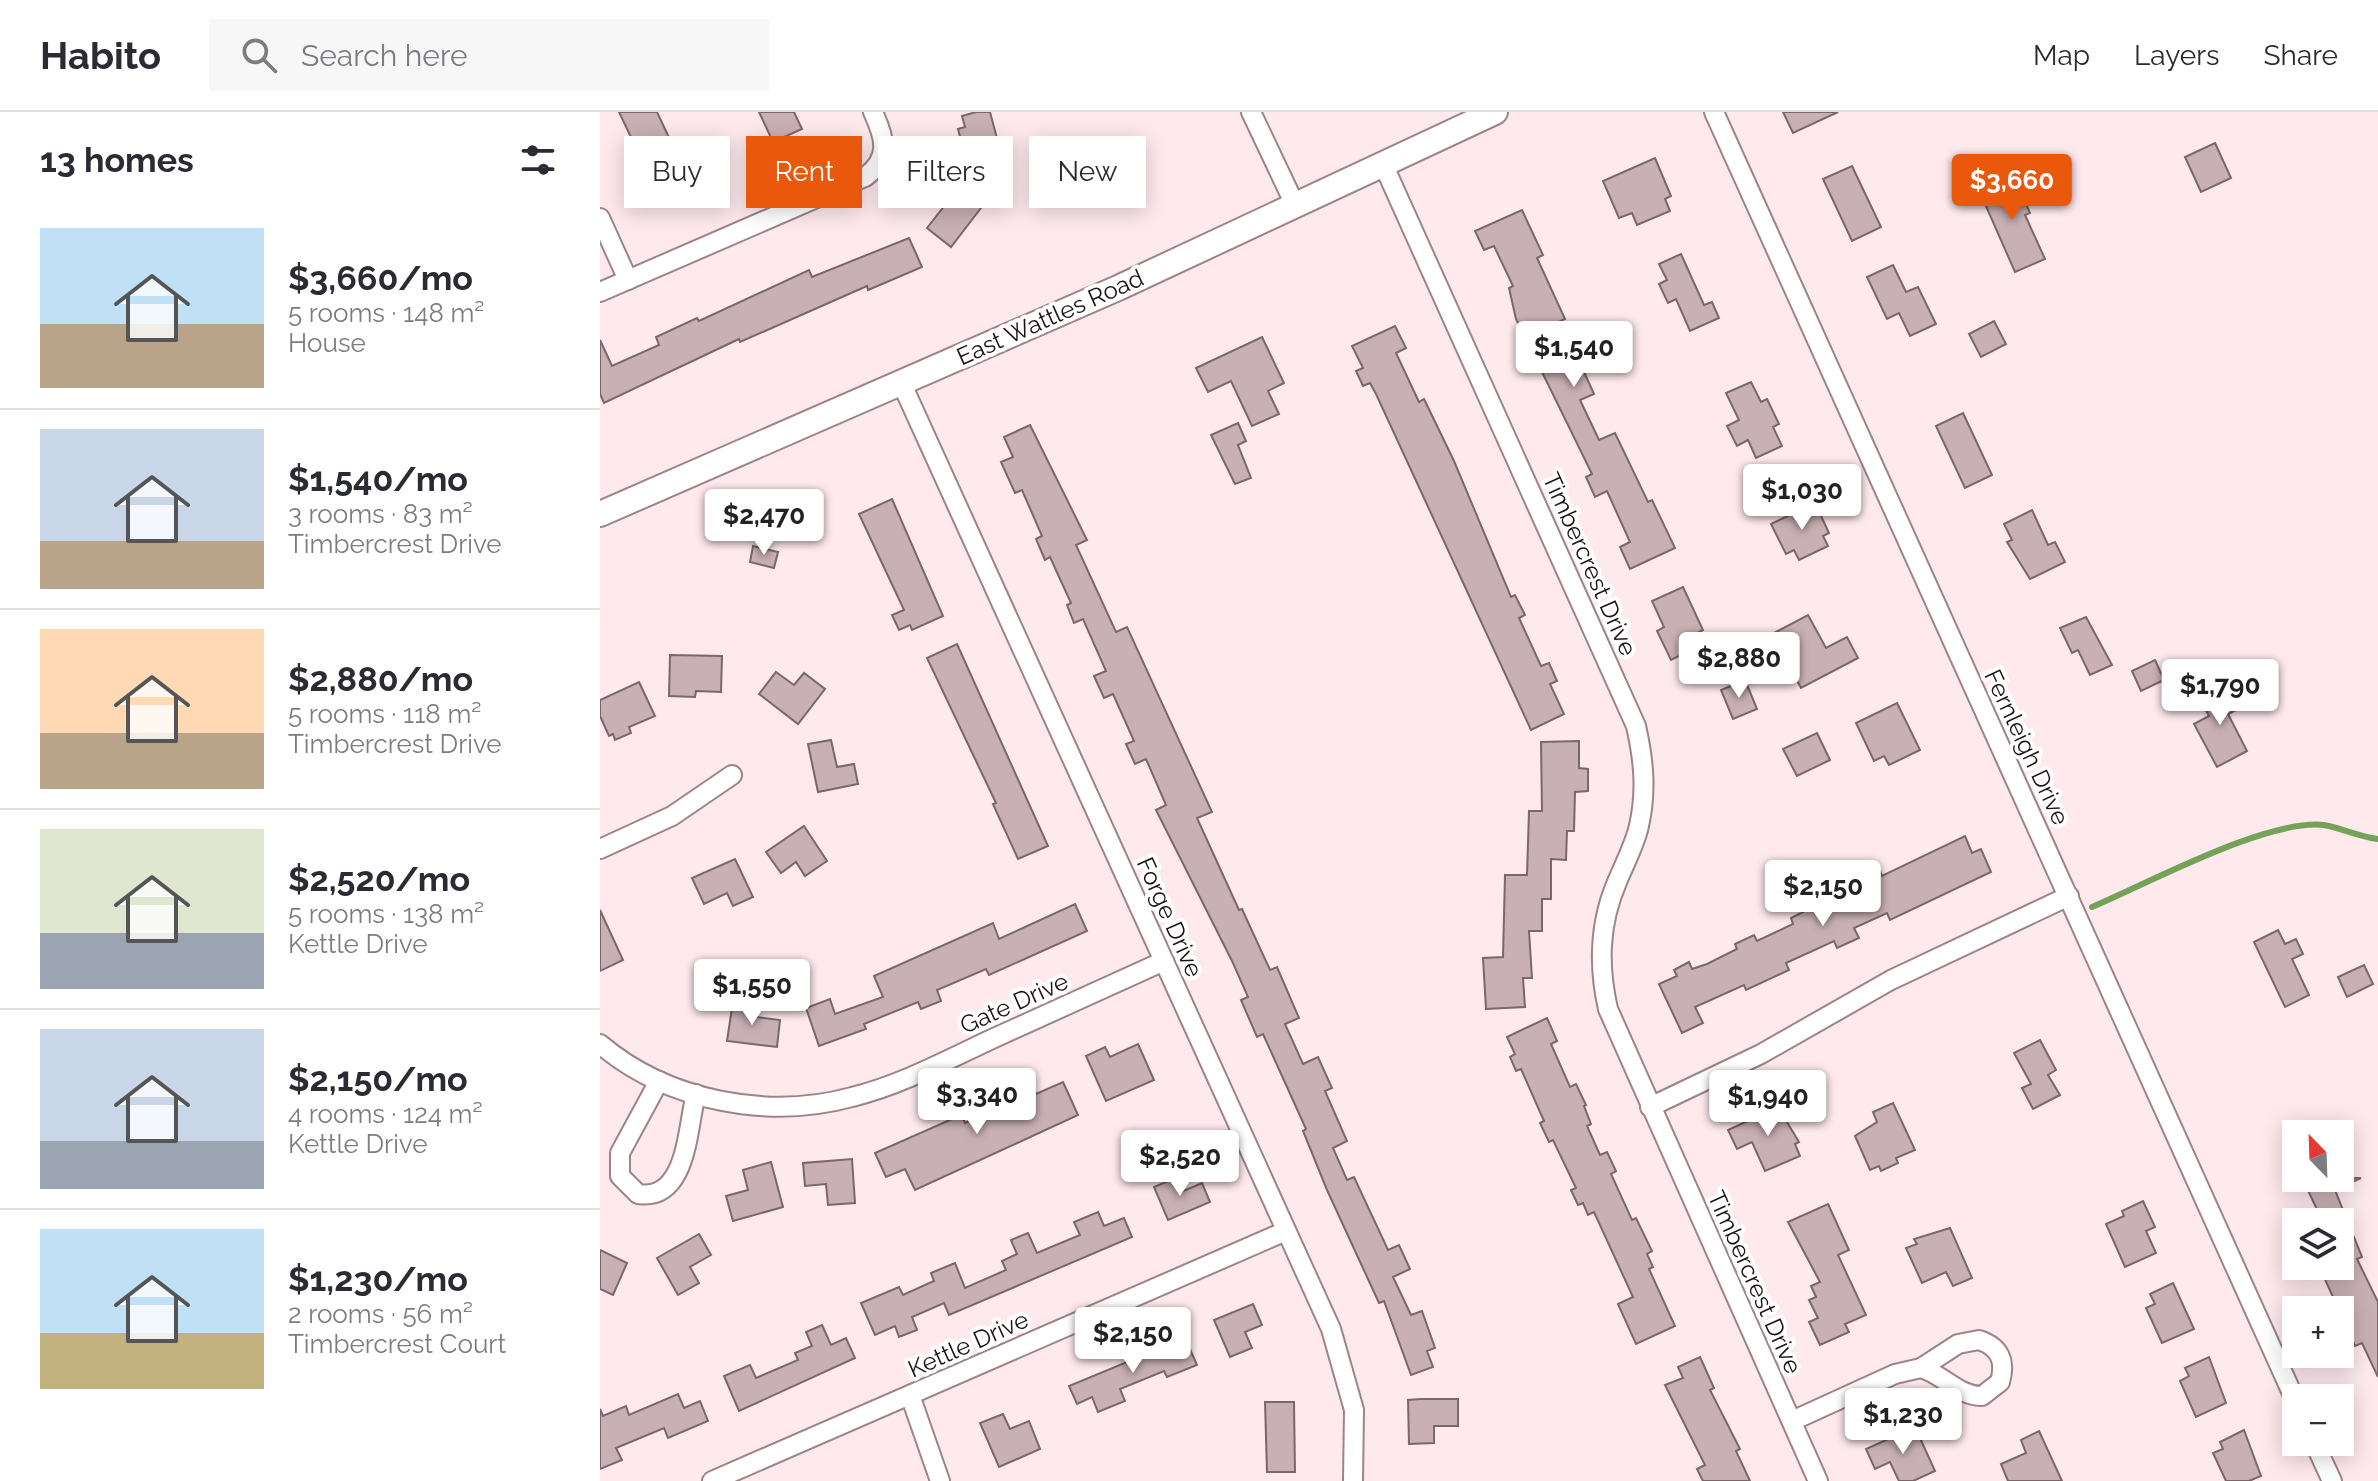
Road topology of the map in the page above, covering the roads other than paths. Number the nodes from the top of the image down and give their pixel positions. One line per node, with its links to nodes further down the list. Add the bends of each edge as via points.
1 (873, 112): 8 (street, via 885,148 882,160 865,177)
2 (1251, 112): 6 (street)
3 (1495, 112): 5 (main road, East Wattles Road)
4 (1714, 112): 14 (street, Fernleigh Drive)
5 (1384, 166): 6 (main road, East Wattles Road); 19 (street, Timbercrest Drive, via 1636,726 1642,806 1608,906 1601,957 1612,1022)
6 (1296, 207): 10 (main road, East Wattles Road)
7 (600, 218): 8 (street)
8 (628, 280): 9 (street)
9 (600, 292)
10 (901, 382): 11 (main road, East Wattles Road); 15 (street, Forge Drive)
11 (600, 514)
12 (732, 775): 13 (street, via 672,816)
13 (600, 849)
14 (2069, 896): 19 (street, via 1891,980 1761,1054); 22 (street, Fernleigh Drive)
15 (1164, 961): 18 (street, Gate Drive, via 855,1097 784,1107); 20 (street, Forge Drive)
16 (600, 1044): 17 (street, Gate Drive)
17 (659, 1081): 18 (street, Gate Drive); 18 (street, via 620,1153 620,1176 638,1194 658,1192 673,1181)
18 (696, 1094)
19 (1650, 1107): 24 (street, Timbercrest Drive)
20 (1286, 1231): 23 (street, Kettle Drive); 28 (street, Forge Drive, via 1331,1329 1347,1380 1356,1434)
21 (1921, 1368): 24 (street, via 1895,1374)
22 (2288, 1384)
23 (910, 1395): 26 (street, Kettle Drive); 27 (street)
24 (1792, 1421): 29 (street, Timbercrest Drive)
25 (2320, 1456): 30 (street)
26 (712, 1481)
27 (940, 1481)
28 (1353, 1481)
29 (1818, 1481)
30 (2332, 1481)

